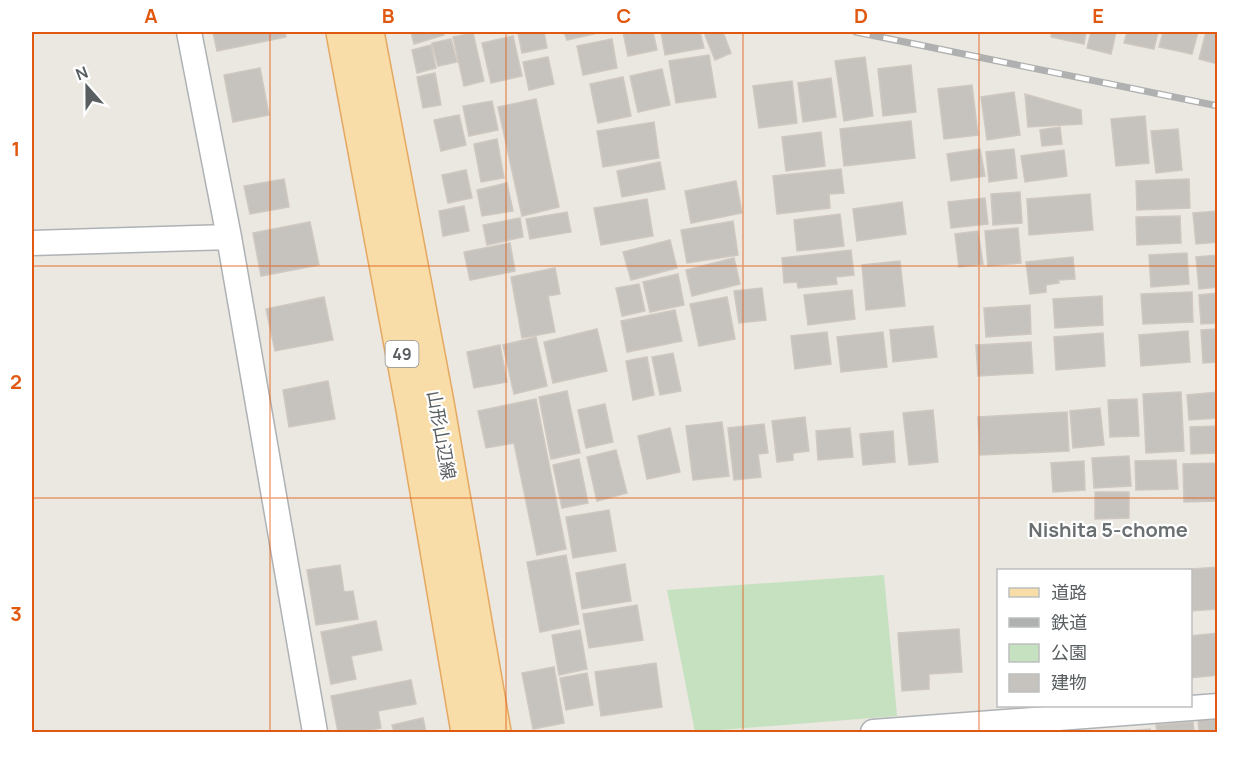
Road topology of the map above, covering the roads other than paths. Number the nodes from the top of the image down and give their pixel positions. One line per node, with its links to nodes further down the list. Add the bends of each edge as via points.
1 (189, 32): 4 (street)
2 (343, 32): 6 (main road, 山形山辺線 / 49, via 413,409)
3 (367, 32): 6 (main road, 山形山辺線 / 49)
4 (229, 237): 5 (street); 8 (street)
5 (32, 243)
6 (471, 675): 9 (main road, 山形山辺線 / 49); 10 (main road, 山形山辺線 / 49)
7 (1218, 706): 11 (street)
8 (315, 732)
9 (468, 732)
10 (494, 732)
11 (873, 732)

